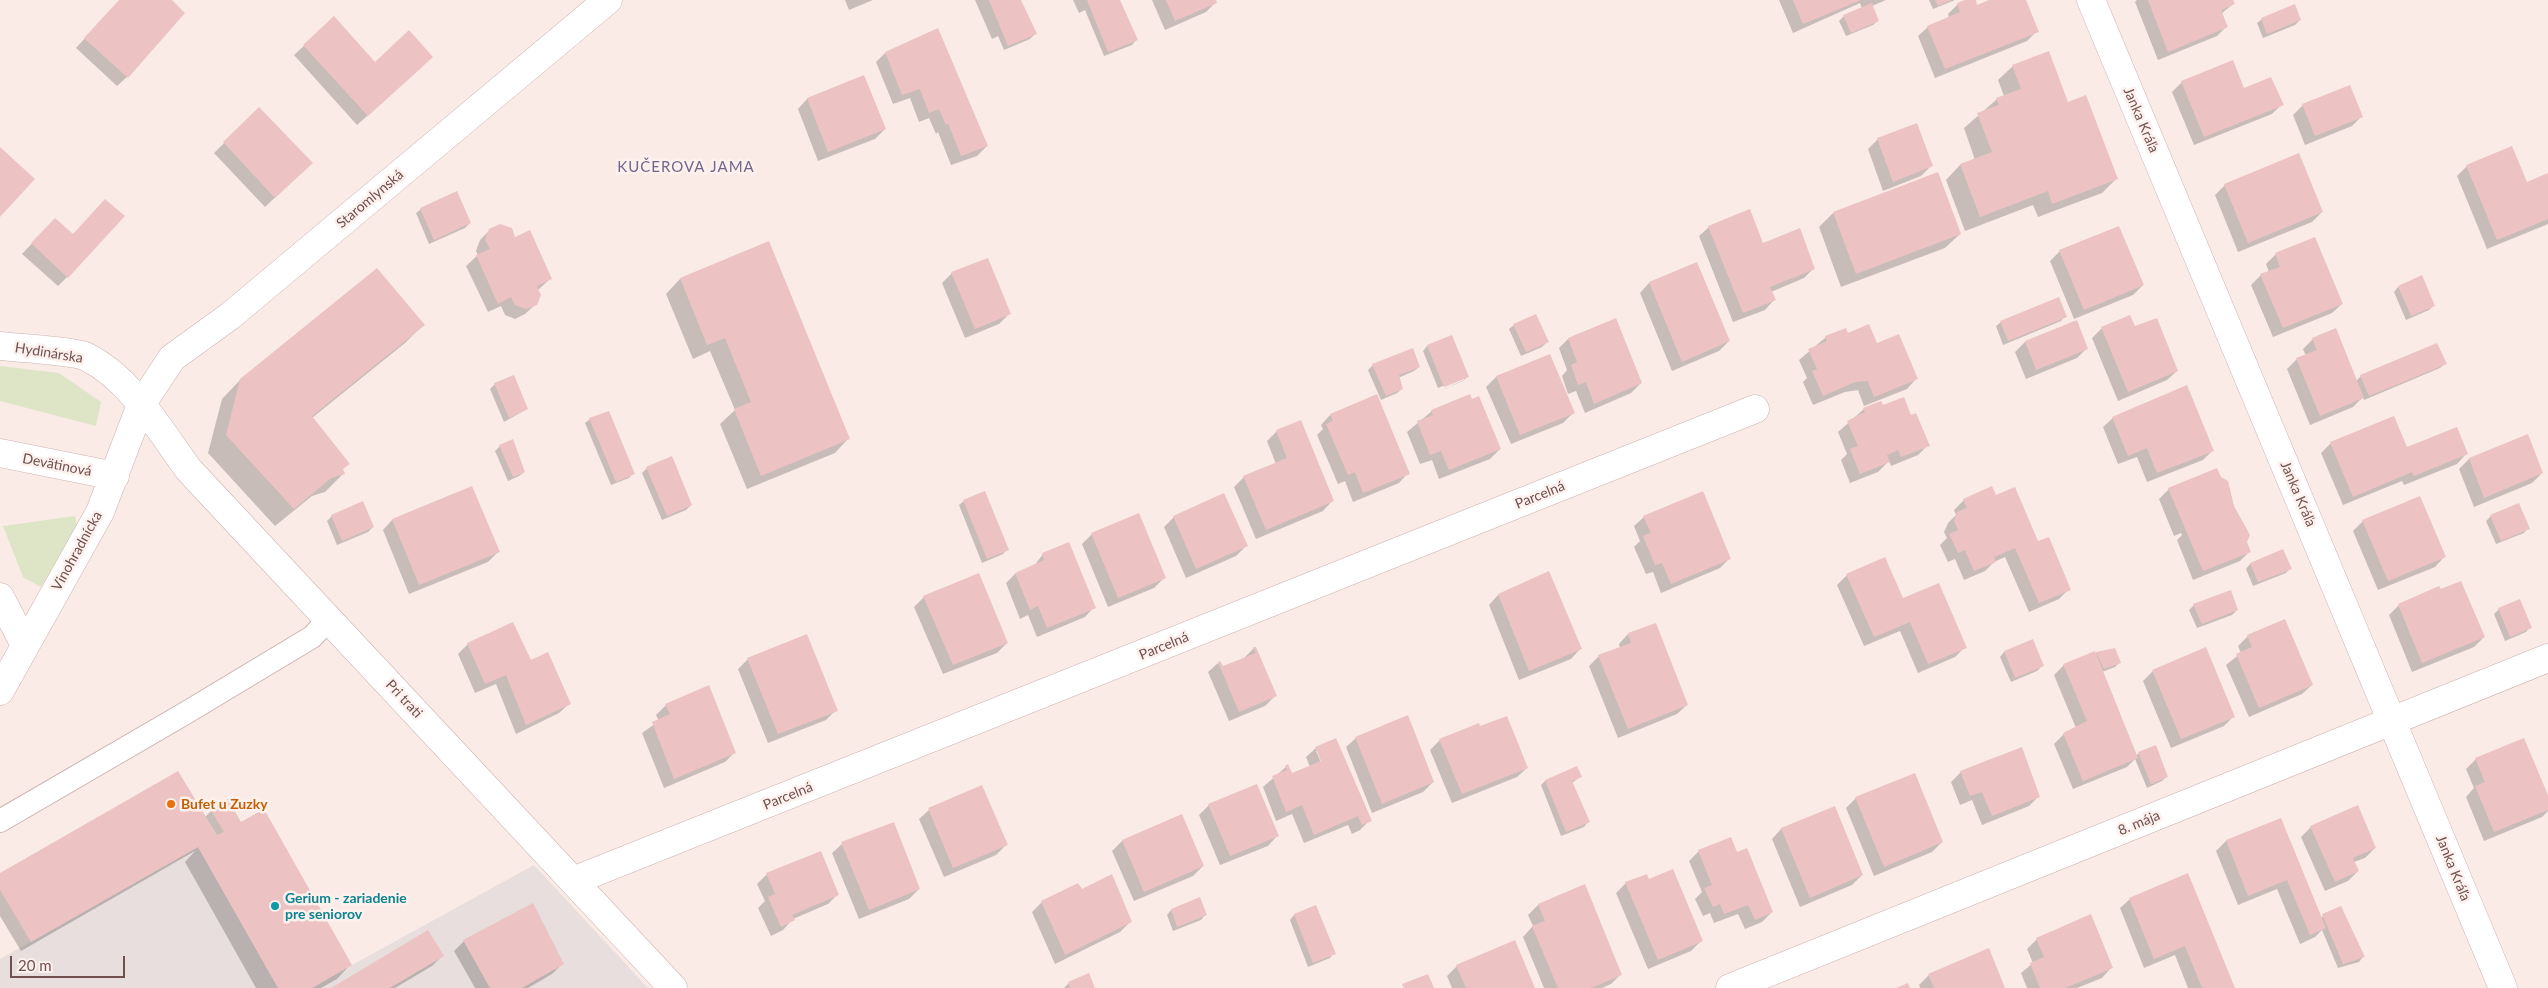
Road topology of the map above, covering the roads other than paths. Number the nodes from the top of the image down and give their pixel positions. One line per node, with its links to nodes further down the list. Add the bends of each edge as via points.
1 (608, 0): 4 (street, Staromlynská, via 230,316 172,358)
2 (2091, 0): 13 (street, Janka Kráľa)
3 (0, 346): 4 (street, Hydinárska, via 86,356 116,378)
4 (141, 405): 7 (street, Vinohradnícka); 9 (street, Pri trati, via 189,470)
5 (1755, 409): 15 (street, Parcelná)
6 (0, 454): 7 (street, Devätinová)
7 (115, 476): 10 (street, Vinohradnícka, via 100,512)
8 (0, 597): 10 (street)
9 (329, 619): 14 (lane, via 304,642); 15 (street, Pri trati)
10 (25, 645): 12 (street, Vinohradnícka)
11 (2548, 658): 13 (street, 8. mája)
12 (0, 691)
13 (2393, 722): 17 (street, 8. mája); 18 (street, Janka Kráľa)
14 (0, 821)
15 (573, 881): 16 (street, Pri trati)
16 (673, 988)
17 (1730, 988)
18 (2503, 988)

